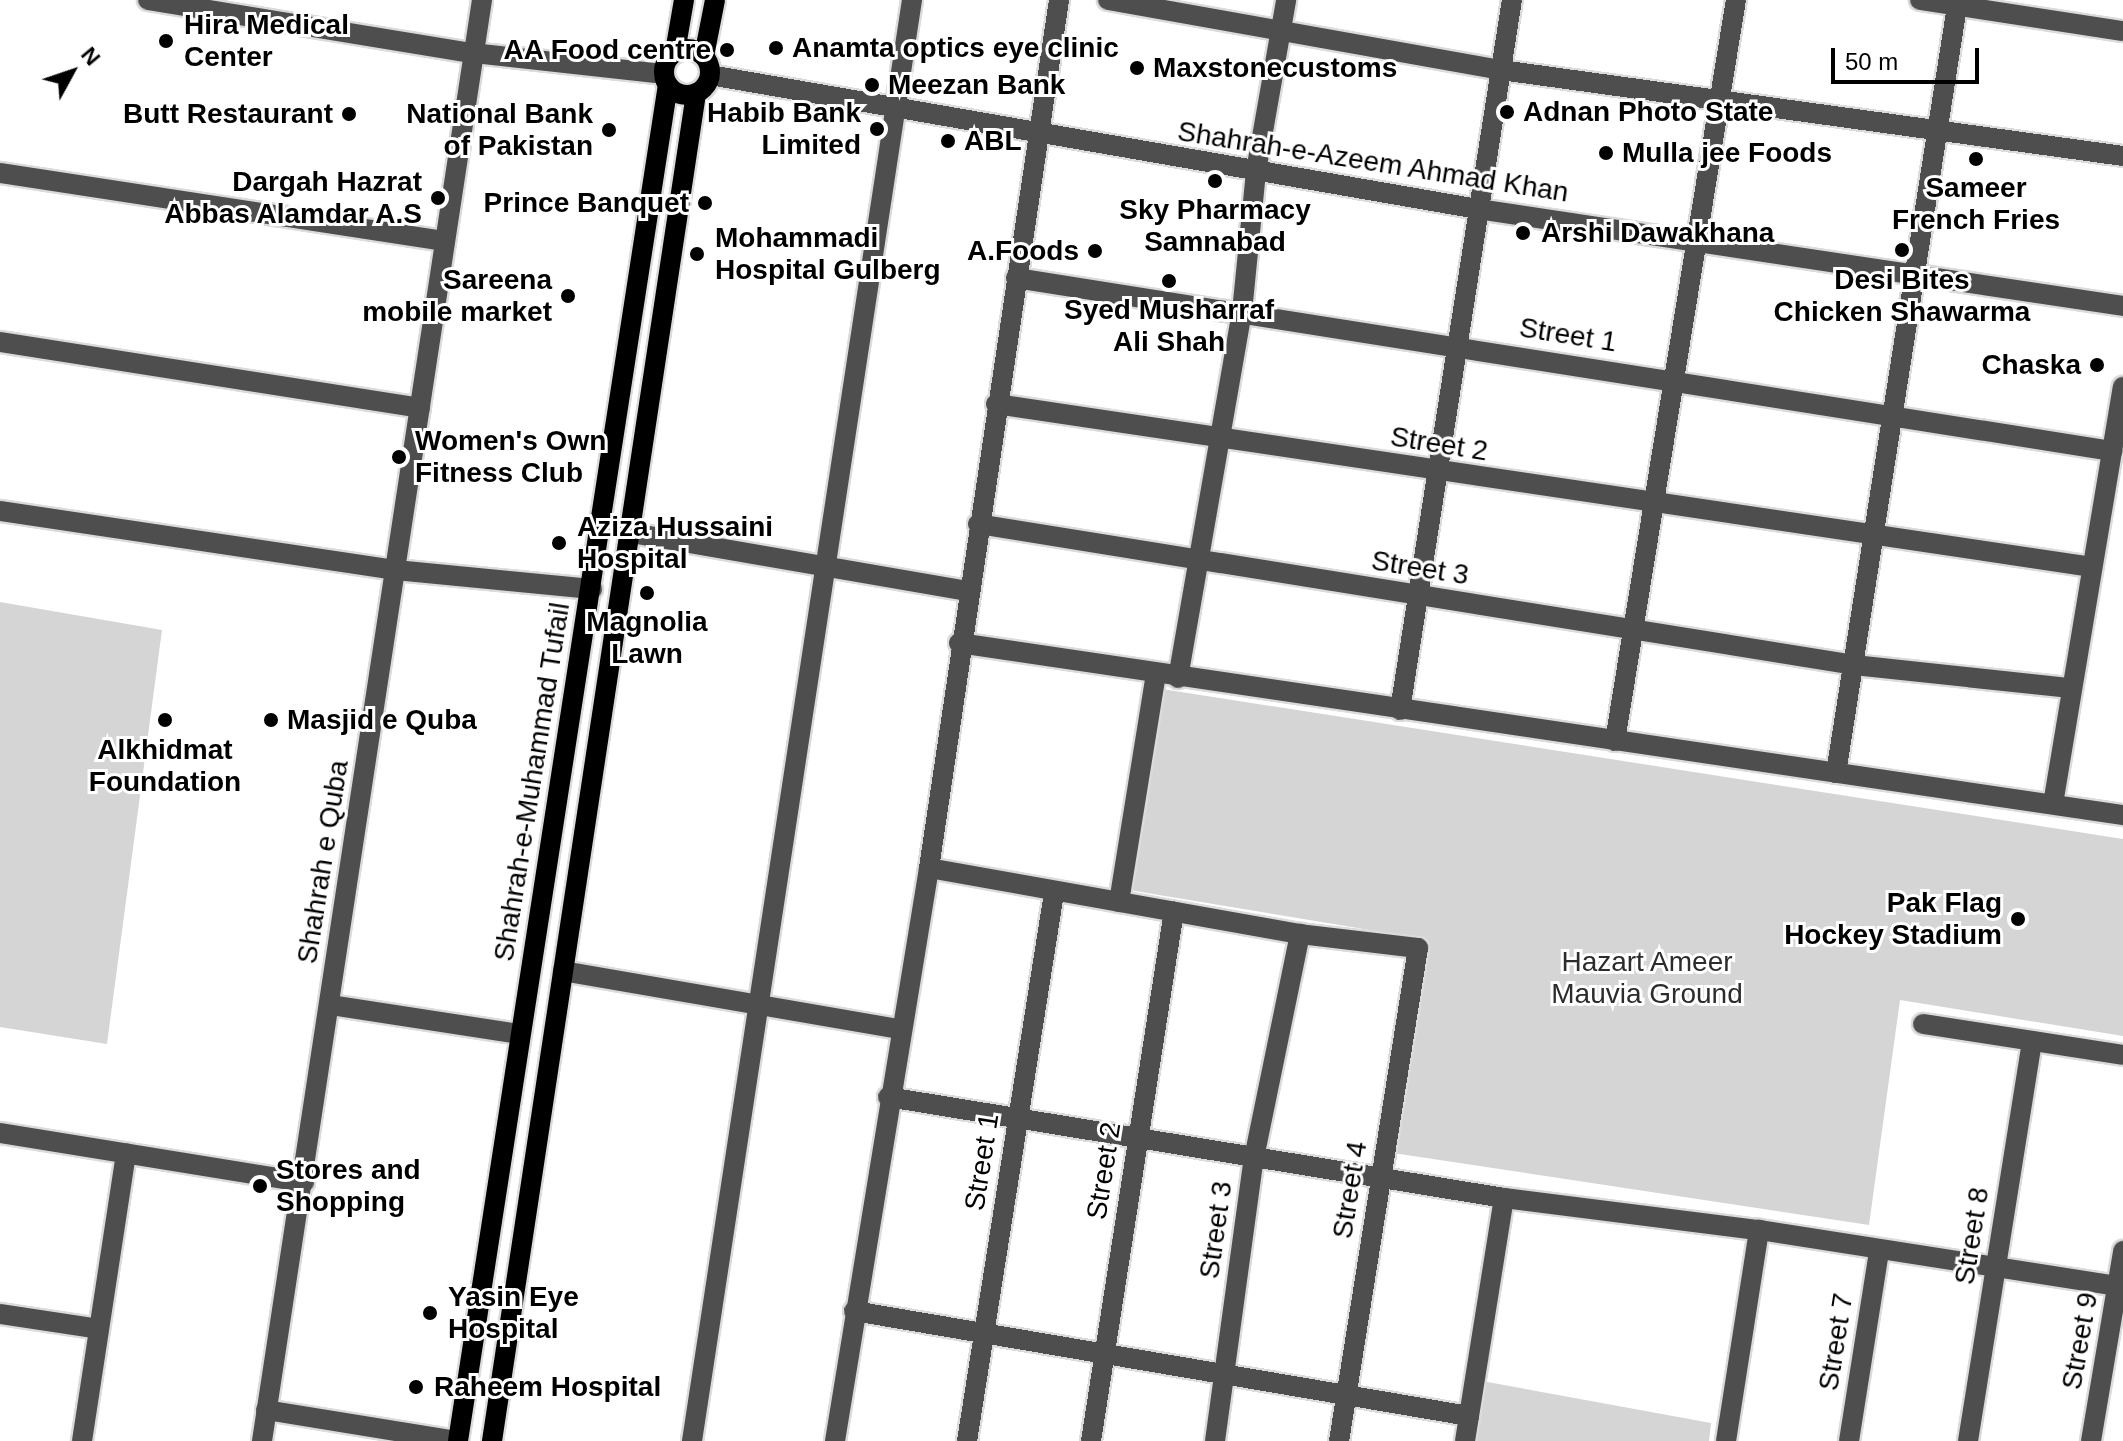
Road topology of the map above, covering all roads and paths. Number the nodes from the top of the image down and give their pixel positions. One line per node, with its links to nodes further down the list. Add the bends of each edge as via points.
1 (148, 0): 16 (street)
2 (482, 0): 16 (street, Shahrah e Quba)
3 (684, 0): 15 (main road)
4 (715, 0): 17 (main road)
5 (912, 0): 22 (street)
6 (1059, 0): 24 (street)
7 (1108, 0): 14 (street)
8 (1286, 0): 14 (street)
9 (1512, 0): 18 (street)
10 (1736, 0): 21 (street)
11 (1920, 0): 12 (street)
12 (1958, 2): 13 (street); 23 (street)
13 (2123, 31)
14 (1280, 33): 18 (street); 26 (street)
15 (675, 52): 17 (main road, via 690,48); 19 (main road)
16 (473, 53): 19 (street); 29 (street, Shahrah e Quba)
17 (707, 66): 20 (main road); 22 (street, Shahrah-e-Azeem Ahmad Khan)
18 (1501, 70): 21 (street); 28 (street)
19 (666, 80): 20 (main road, via 680,94); 54 (main road, Shahrah-e-Muhammad Tufail)
20 (696, 93): 48 (main road)
21 (1721, 101): 23 (street); 30 (street)
22 (895, 108): 24 (street, Shahrah-e-Azeem Ahmad Khan); 52 (street)
23 (1938, 129): 25 (street); 31 (street)
24 (1038, 136): 26 (street, Shahrah-e-Azeem Ahmad Khan); 32 (street)
25 (2123, 156)
26 (1256, 171): 28 (street, Shahrah-e-Azeem Ahmad Khan); 34 (street)
27 (0, 173): 29 (street)
28 (1478, 209): 30 (street, Shahrah-e-Azeem Ahmad Khan); 36 (street)
29 (445, 241): 40 (street, Shahrah e Quba)
30 (1700, 244): 31 (street, Shahrah-e-Azeem Ahmad Khan); 37 (street)
31 (1916, 275): 33 (street, Shahrah-e-Azeem Ahmad Khan); 41 (street)
32 (1016, 278): 34 (street, Street 1); 39 (street)
33 (2123, 306)
34 (1242, 312): 36 (street, Street 1); 42 (street)
35 (0, 342): 40 (street)
36 (1454, 345): 37 (street, Street 1); 44 (street)
37 (1673, 381): 41 (street, Street 1); 45 (street)
38 (2123, 387): 43 (street)
39 (996, 404): 42 (street, Street 2); 47 (street)
40 (420, 408): 53 (street, Shahrah e Quba)
41 (1894, 417): 43 (street, Street 1); 49 (street)
42 (1219, 438): 44 (street, Street 2); 50 (street)
43 (2112, 451): 51 (street)
44 (1436, 472): 45 (street, Street 2); 56 (street)
45 (1651, 504): 49 (street, Street 2); 57 (street)
46 (0, 511): 53 (street)
47 (978, 524): 50 (street, Street 3); 55 (street)
48 (632, 533): 52 (street); 73 (main road)
49 (1874, 537): 51 (street, Street 2); 59 (street)
50 (1197, 560): 56 (street, Street 3); 61 (street)
51 (2092, 567): 62 (street)
52 (823, 568): 55 (street); 74 (street)
53 (395, 570): 54 (street); 75 (street, Shahrah e Quba)
54 (592, 589): 78 (main road, Shahrah-e-Muhammad Tufail)
55 (967, 591): 58 (street)
56 (1418, 596): 57 (street, Street 3); 63 (street)
57 (1632, 630): 59 (street, Street 3); 64 (street)
58 (959, 643): 60 (street); 68 (street)
59 (1854, 665): 62 (street, Street 3); 65 (street)
60 (1156, 674): 61 (street); 70 (street)
61 (1178, 678): 63 (street)
62 (2071, 688): 66 (street)
63 (1400, 710): 64 (street)
64 (1615, 741): 65 (street)
65 (1836, 773): 66 (street)
66 (2053, 804): 67 (street)
67 (2123, 815)
68 (929, 868): 69 (street); 77 (street)
69 (1054, 893): 70 (street); 82 (street, Street 1)
70 (1119, 902): 71 (street)
71 (1174, 911): 72 (street); 84 (street, Street 2)
72 (1300, 934): 86 (street, Street 3); 87 (street, Street 4, via 1418,948)
73 (563, 971): 74 (street); 107 (main road)
74 (761, 1003): 77 (street); 108 (street)
75 (330, 1005): 78 (street); 88 (street, Shahrah e Quba)
76 (1923, 1024): 79 (street)
77 (899, 1029): 81 (street)
78 (520, 1034): 106 (main road, Shahrah-e-Muhammad Tufail)
79 (2032, 1041): 80 (street); 93 (street, Street 8)
80 (2123, 1055)
81 (888, 1097): 82 (street); 95 (street)
82 (1017, 1117): 84 (street); 98 (street, Street 1)
83 (0, 1133): 85 (street)
84 (1137, 1134): 86 (street); 99 (street, Street 2)
85 (126, 1153): 88 (street); 97 (street)
86 (1254, 1158): 87 (street); 100 (street, Street 3)
87 (1380, 1178): 89 (street); 101 (street, Street 4)
88 (304, 1182): 102 (street, Shahrah e Quba)
89 (1504, 1198): 90 (street); 103 (street)
90 (1759, 1230): 91 (street); 115 (street)
91 (1879, 1251): 93 (street); 116 (street, Street 7)
92 (2123, 1251): 94 (street, Street 9)
93 (1995, 1269): 94 (street); 117 (street, Street 8)
94 (2120, 1287): 118 (street, Street 9)
95 (854, 1311): 98 (street); 109 (street)
96 (0, 1314): 97 (street)
97 (99, 1329): 104 (street)
98 (983, 1336): 99 (street); 110 (street, Street 1)
99 (1103, 1356): 100 (street); 111 (street, Street 2)
100 (1224, 1376): 101 (street); 112 (street, Street 3)
101 (1346, 1397): 103 (street); 113 (street, Street 4)
102 (266, 1410): 105 (street, Shahrah e Quba); 106 (street)
103 (1469, 1416): 114 (street)
104 (82, 1441)
105 (262, 1441)
106 (458, 1441)
107 (492, 1441)
108 (692, 1441)
109 (835, 1441)
110 (967, 1441)
111 (1091, 1441)
112 (1215, 1441)
113 (1339, 1441)
114 (1465, 1441)
115 (1726, 1441)
116 (1849, 1441)
117 (1968, 1441)
118 (2091, 1441)

